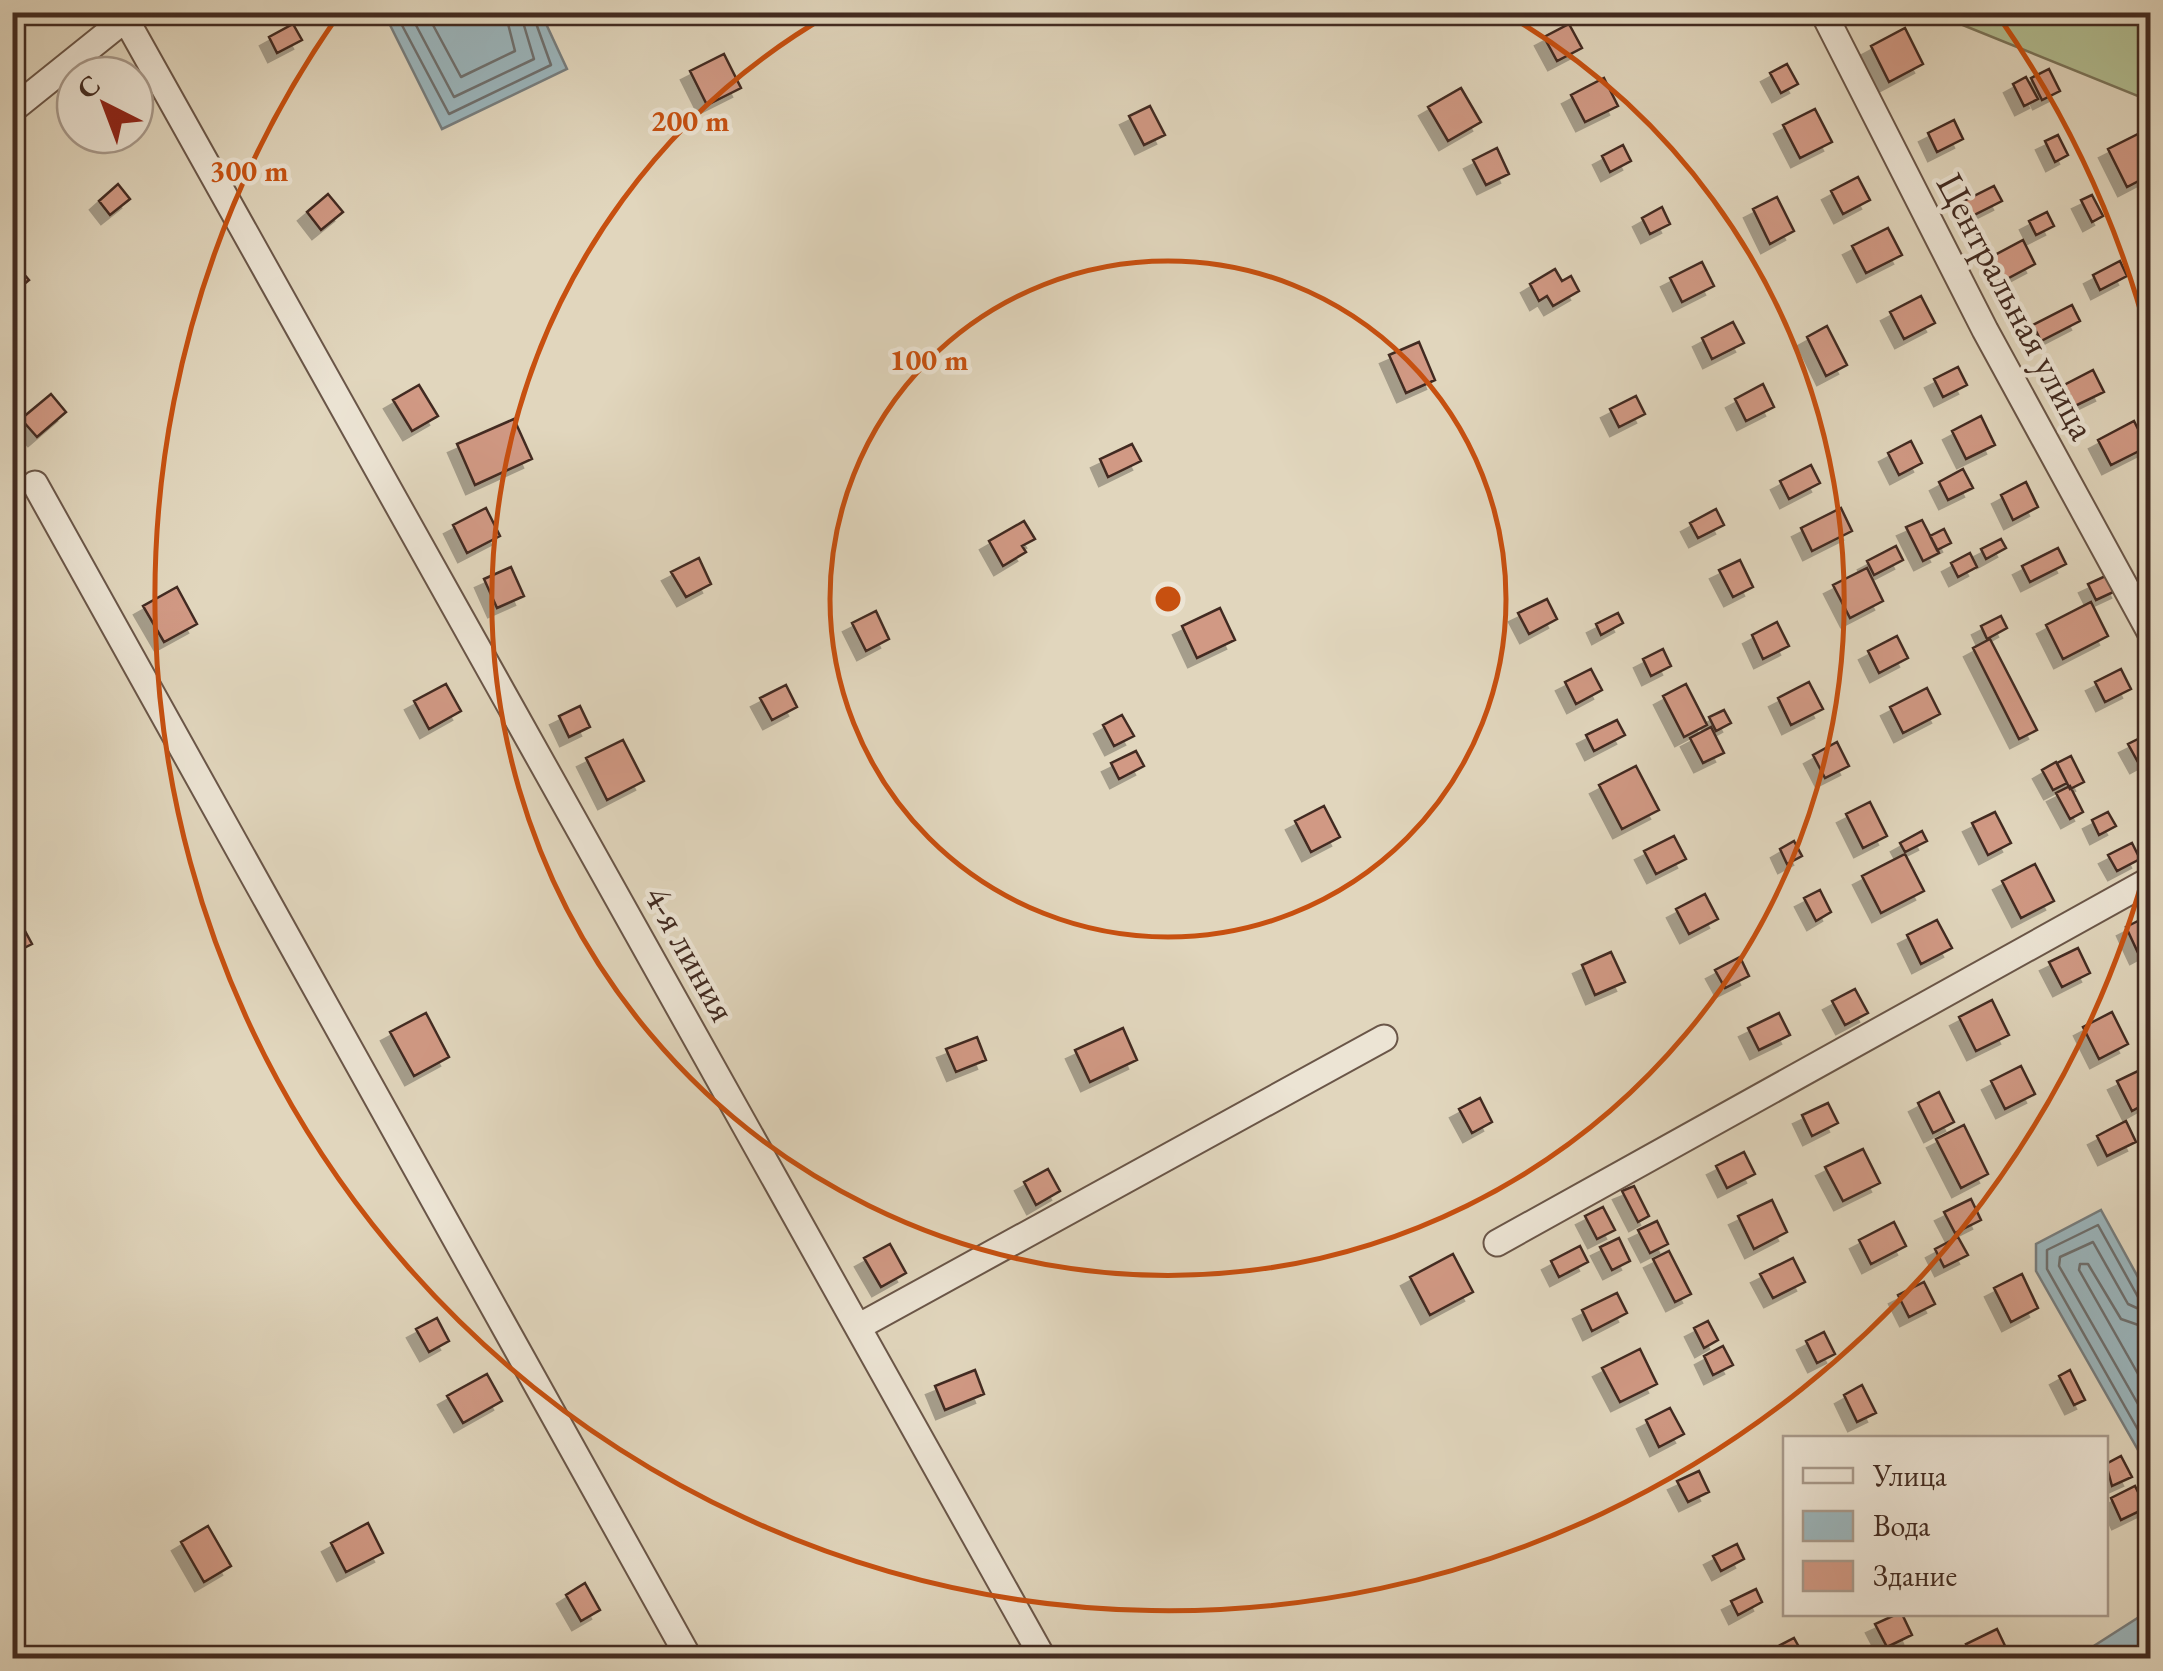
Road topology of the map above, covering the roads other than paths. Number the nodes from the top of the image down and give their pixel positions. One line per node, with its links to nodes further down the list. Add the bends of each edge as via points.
1 (1823, 12): 5 (street, Центральная улица, via 1984,330)
2 (130, 15): 3 (street); 9 (street, 4-я линия)
3 (12, 110)
4 (35, 484): 10 (street)
5 (2150, 632)
6 (2150, 880): 8 (street)
7 (1384, 1038): 9 (street)
8 (1497, 1243)
9 (858, 1327): 11 (street, 4-я линия)
10 (690, 1658)
11 (1043, 1658)

